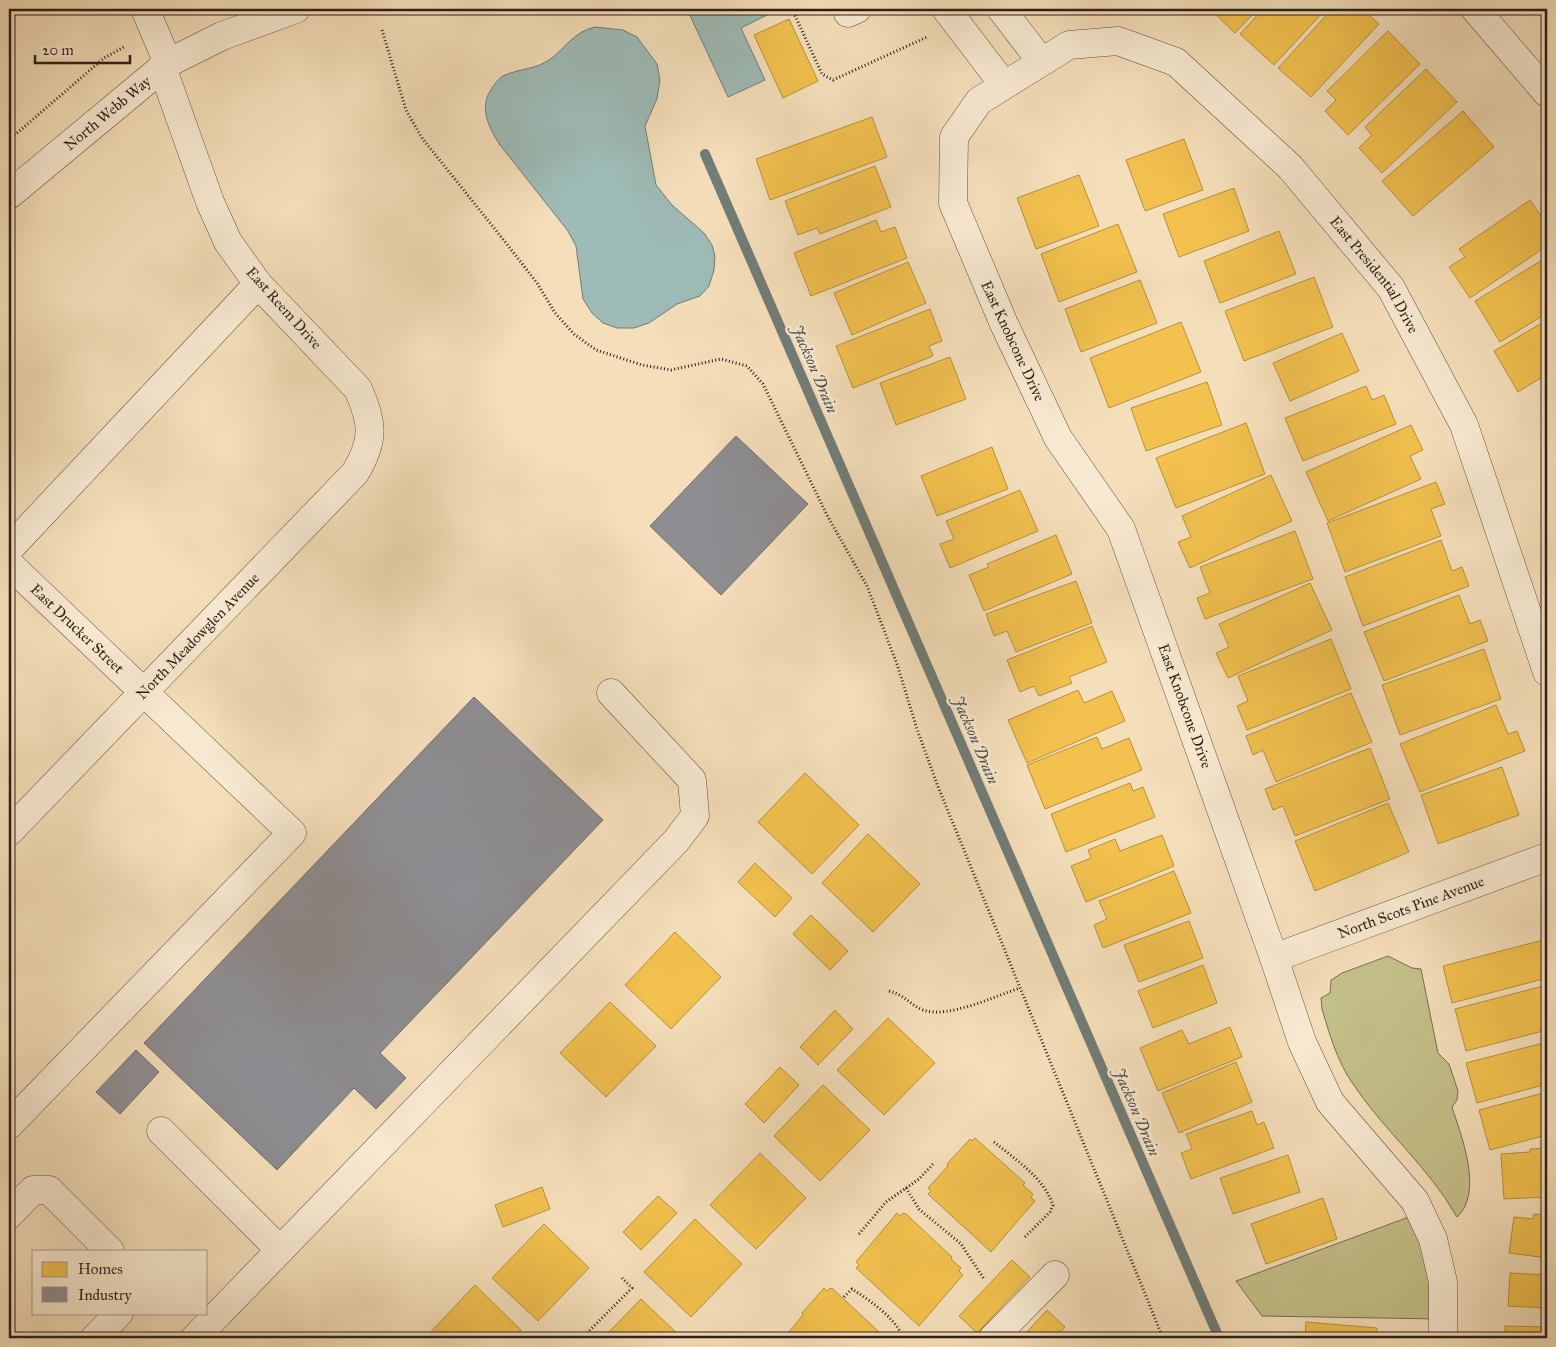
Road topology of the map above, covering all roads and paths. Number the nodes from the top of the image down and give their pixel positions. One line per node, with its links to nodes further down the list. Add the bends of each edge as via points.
1 (145, 9): 11 (street, East Reem Drive)
2 (296, 9): 11 (street, North Webb Way, via 222,36)
3 (792, 9): 8 (path, via 822,74 833,80)
4 (946, 9): 12 (street)
5 (1001, 9): 10 (street)
6 (1475, 9): 13 (street)
7 (382, 30): 26 (path, via 406,110 422,138 574,334 596,350 642,365 671,370 722,359 747,366 763,384 827,514 867,586 937,784)
8 (927, 37)
9 (124, 47): 14 (path, via 104,58)
10 (1041, 61): 12 (street, East Presidential Drive); 20 (street, East Presidential Drive, via 1069,45 1118,41 1176,62 1290,167 1385,280 1464,425)
11 (165, 65): 15 (street, North Webb Way); 16 (street, East Reem Drive, via 221,226 228,242)
12 (1004, 85): 25 (street, East Knobcone Drive, via 980,101 954,137 953,204 1004,324 1058,438 1120,529)
13 (1547, 93)
14 (9, 140)
15 (9, 195)
16 (258, 284): 17 (street, East Reem Drive, via 358,389 367,409); 18 (street)
17 (371, 431): 22 (street, North Meadowglen Avenue, via 367,454 355,473)
18 (9, 549)
19 (9, 564): 22 (street, East Drucker Street)
20 (1547, 672)
21 (611, 692): 37 (street, via 692,780 695,816 676,841)
22 (145, 693): 23 (street, North Meadowglen Avenue); 28 (street, East Drucker Street, via 292,833)
23 (9, 832)
24 (1547, 857): 25 (street, North Scots Pine Avenue)
25 (1274, 958): 49 (street, East Knobcone Drive, via 1302,1042 1330,1102 1415,1201 1433,1239 1443,1282)
26 (1020, 988): 27 (path, via 934,1013 920,1010 900,994); 48 (path)
27 (889, 991)
28 (9, 1125)
29 (161, 1131): 37 (street)
30 (994, 1142): 35 (path, via 1022,1164 1050,1195 1054,1205)
31 (934, 1163): 32 (path)
32 (906, 1188): 34 (path, via 886,1202); 40 (path, via 919,1209 961,1244)
33 (9, 1215): 36 (street, via 33,1190 49,1190)
34 (859, 1234)
35 (1025, 1237)
36 (109, 1250)
37 (280, 1250): 44 (street)
38 (1055, 1275): 47 (street)
39 (622, 1278): 45 (path, via 632,1288)
40 (984, 1279)
41 (844, 1297): 46 (path, via 852,1289 867,1299 887,1315)
42 (118, 1314): 43 (street)
43 (95, 1338)
44 (195, 1338)
45 (582, 1338)
46 (904, 1338)
47 (993, 1338)
48 (1163, 1338)
49 (1443, 1338)

